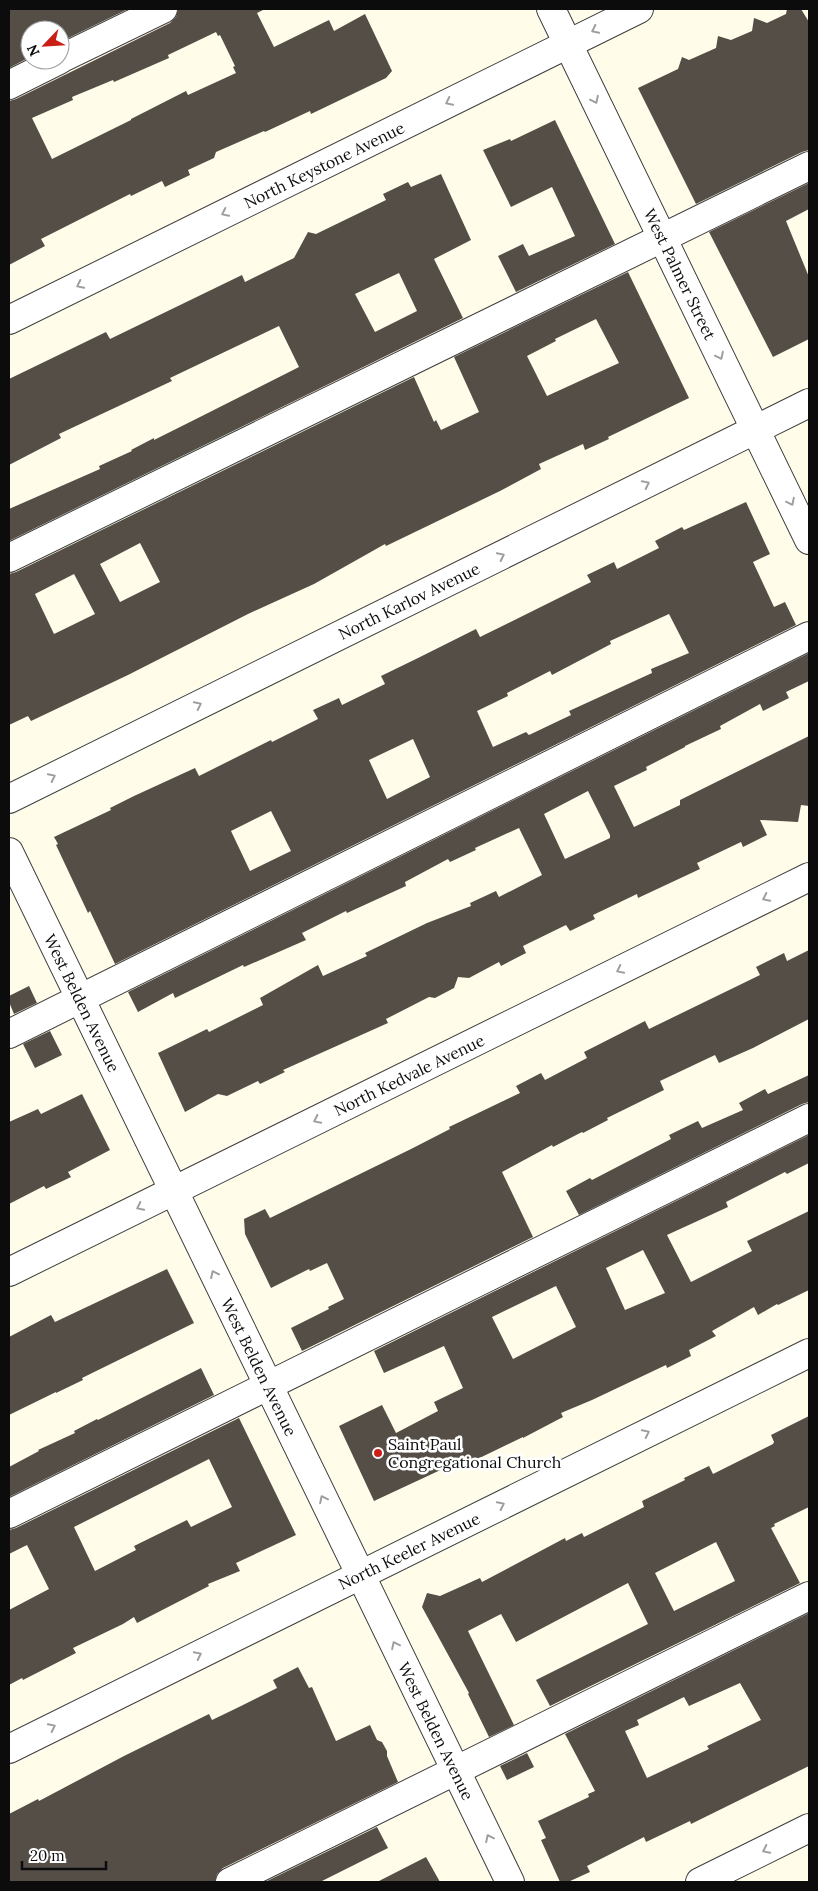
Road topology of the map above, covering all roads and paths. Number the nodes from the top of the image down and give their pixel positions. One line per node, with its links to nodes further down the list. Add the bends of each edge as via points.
1 (163, 9): 5 (street)
2 (551, 9): 4 (street, West Palmer Street)
3 (639, 9): 4 (street, North Keystone Avenue, one-way to 4)
4 (568, 44): 9 (street, West Palmer Street, one-way to 9); 10 (street, North Keystone Avenue, one-way to 10)
5 (70, 55)
6 (39, 70): 7 (street)
7 (9, 85)
8 (809, 166): 9 (street)
9 (663, 238): 12 (street, West Palmer Street, one-way to 12); 14 (street)
10 (9, 320)
11 (809, 403): 12 (street, North Karlov Avenue)
12 (756, 430): 13 (street, West Palmer Street, one-way to 13); 16 (street, North Karlov Avenue, one-way to 12)
13 (809, 540)
14 (9, 558)
15 (809, 636): 19 (street)
16 (9, 799)
17 (9, 852): 19 (street, West Belden Avenue)
18 (809, 877): 22 (street, North Kedvale Avenue, one-way to 22)
19 (80, 998): 20 (street); 22 (street, West Belden Avenue)
20 (9, 1034)
21 (809, 1118): 25 (street)
22 (174, 1191): 23 (street, North Kedvale Avenue, one-way to 23); 25 (street, West Belden Avenue, one-way to 22)
23 (9, 1272)
24 (809, 1353): 27 (street, North Keeler Avenue, one-way to 24)
25 (268, 1386): 26 (street); 27 (street, West Belden Avenue, one-way to 25)
26 (9, 1514)
27 (360, 1575): 29 (street, North Keeler Avenue, one-way to 27); 30 (street, West Belden Avenue, one-way to 27)
28 (809, 1596): 30 (street)
29 (9, 1749)
30 (456, 1771): 32 (street); 33 (street, West Belden Avenue, one-way to 30)
31 (809, 1828): 34 (street, one-way to 34)
32 (230, 1882)
33 (510, 1882)
34 (700, 1882)

